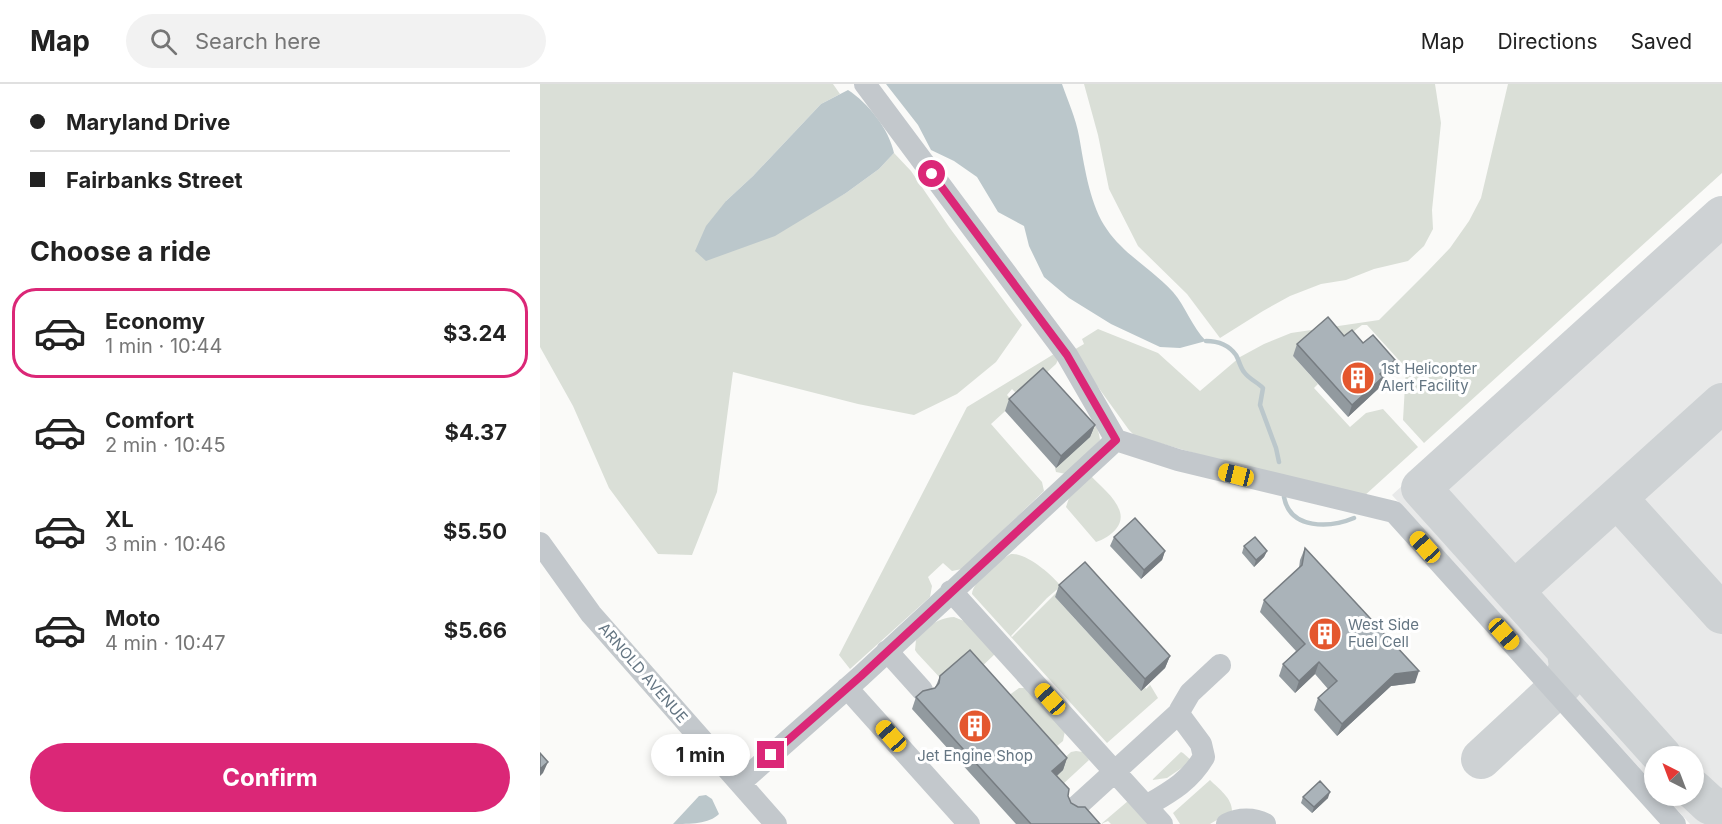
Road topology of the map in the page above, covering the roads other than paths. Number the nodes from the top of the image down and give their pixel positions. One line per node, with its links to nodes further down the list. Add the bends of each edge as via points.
1 (865, 84): 2 (street, via 1067,355)
2 (1116, 440): 4 (street); 19 (street, via 1178,460 1394,512)
3 (540, 543): 11 (street, ARNOLD AVENUE, via 591,614)
4 (951, 591): 5 (street); 10 (street)
5 (887, 651): 7 (street); 8 (street)
6 (1220, 665): 9 (street, via 1190,693)
7 (847, 688): 11 (street); 15 (street)
8 (922, 690)
9 (1180, 712): 10 (street); 13 (street, via 1201,744 1204,758 1188,779)
10 (1114, 771): 12 (street); 13 (street)
11 (740, 783): 14 (street, ARNOLD AVENUE)
12 (1077, 806)
13 (1146, 806): 16 (street)
14 (776, 824)
15 (969, 824)
16 (1162, 824)
17 (1227, 824): 18 (street, via 1235,820)
18 (1265, 824)
19 (1675, 824)

